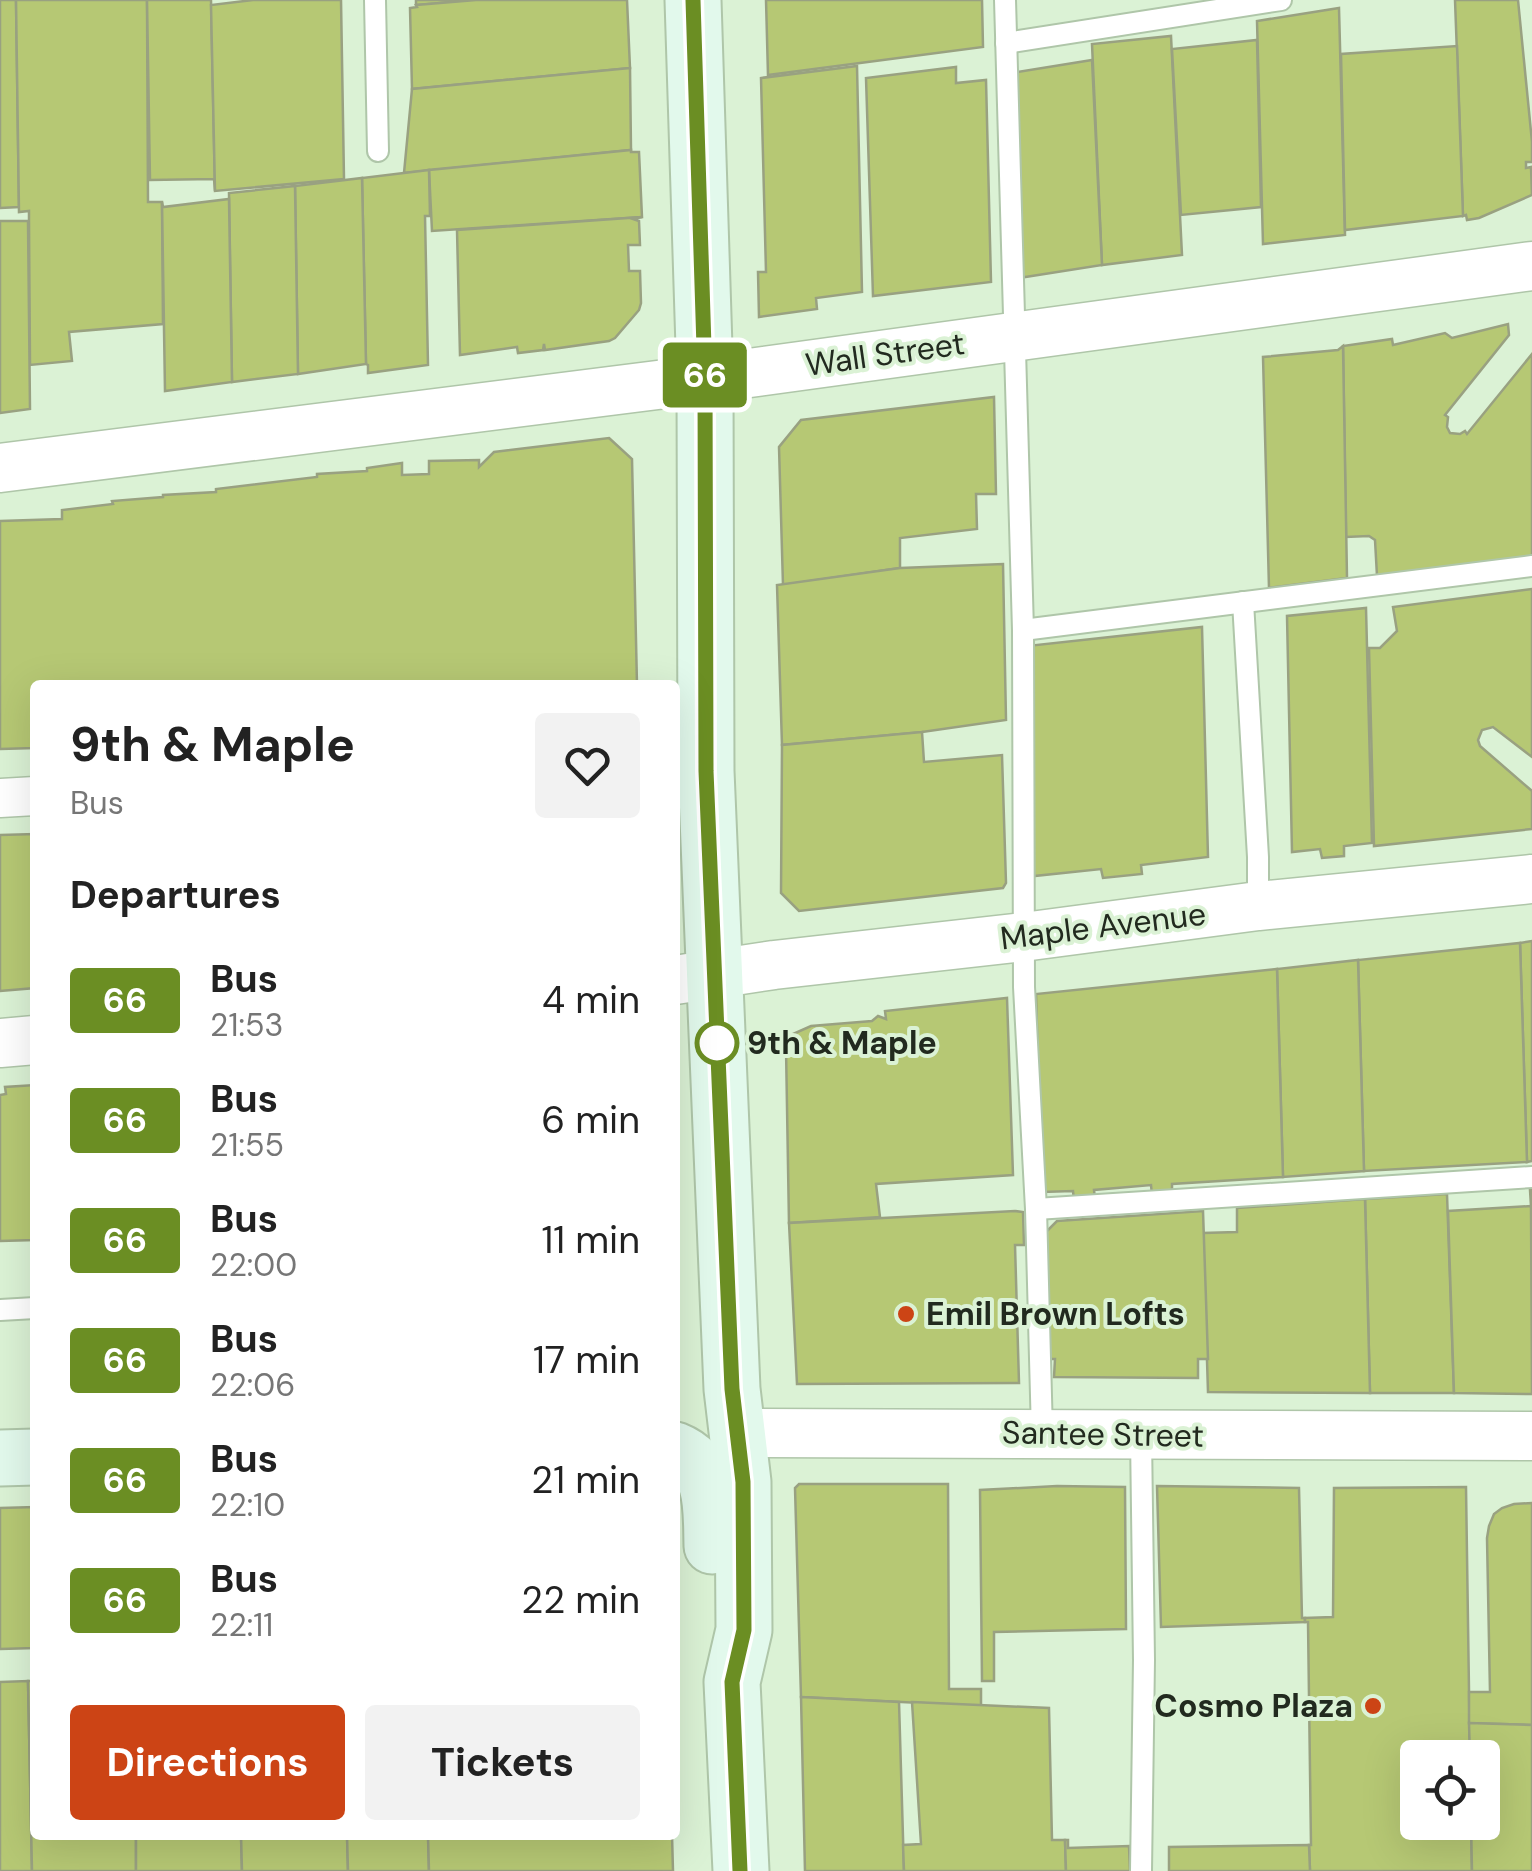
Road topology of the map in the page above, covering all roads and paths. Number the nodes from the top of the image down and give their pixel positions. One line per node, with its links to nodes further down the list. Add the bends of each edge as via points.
1 (376, 0): 6 (lane)
2 (692, 0): 9 (main road)
3 (1005, 0): 5 (lane)
4 (1281, 0): 5 (lane)
5 (1006, 42): 8 (lane)
6 (378, 152)
7 (1532, 266): 8 (street, Wall Street)
8 (1016, 336): 9 (street, Wall Street); 13 (lane)
9 (705, 379): 10 (street, Wall Street); 14 (main road)
10 (0, 468)
11 (1532, 566): 12 (lane)
12 (1243, 602): 13 (lane); 18 (lane)
13 (1022, 630): 19 (lane)
14 (690, 772): 20 (main road)
15 (30, 796): 16 (street)
16 (0, 798)
17 (1532, 879): 18 (street, Maple Avenue)
18 (1258, 906): 19 (street, Maple Avenue)
19 (1023, 937): 20 (street, Maple Avenue); 24 (lane)
20 (694, 977): 29 (main road)
21 (30, 1040): 22 (street)
22 (0, 1043)
23 (1532, 1177): 24 (lane)
24 (1036, 1209): 28 (lane)
25 (30, 1308): 26 (lane)
26 (0, 1310)
27 (680, 1430): 29 (main road, Santee Street)
28 (1042, 1432): 29 (street, Santee Street); 30 (street, Santee Street)
29 (737, 1433): 35 (main road, via 744,1630)
30 (1141, 1436): 31 (street, Santee Street); 37 (lane)
31 (1532, 1436)
32 (680, 1452): 35 (main road, via 706,1480 716,1626)
33 (30, 1457): 34 (main road)
34 (0, 1458)
35 (732, 1682): 36 (main road)
36 (740, 1871)
37 (1141, 1871)

